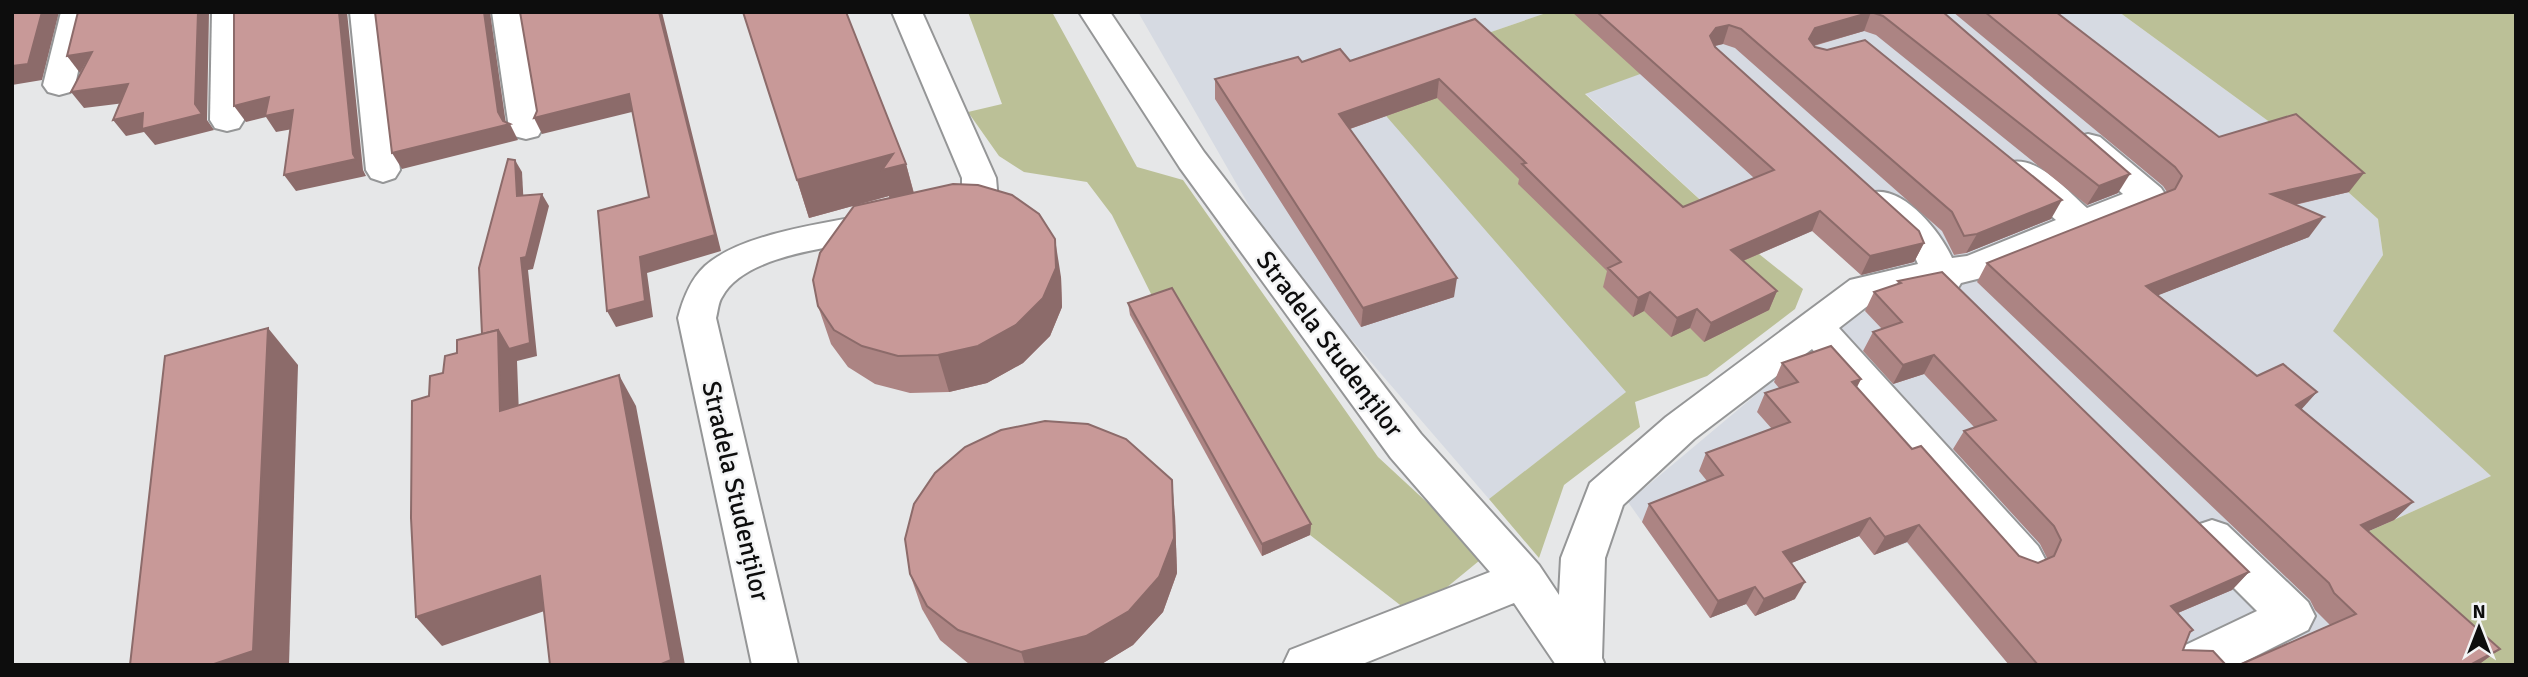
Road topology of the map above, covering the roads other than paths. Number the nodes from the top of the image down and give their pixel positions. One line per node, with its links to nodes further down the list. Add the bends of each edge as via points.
1 (76, 12): 7 (street)
2 (226, 12): 8 (street)
3 (365, 12): 12 (street)
4 (507, 12): 10 (street)
5 (907, 12): 22 (street, Stradela Studenților, via 979,178 980,201 753,253 731,263 705,290 697,318)
6 (1094, 12): 20 (street, Stradela Studenților, via 1192,160 1398,435)
7 (59, 85)
8 (227, 120)
9 (2066, 127): 14 (street, via 2149,197)
10 (526, 128)
11 (1999, 155): 14 (street)
12 (383, 170)
13 (1855, 177): 15 (street, via 1927,242)
14 (2083, 223): 15 (street, via 1972,268)
15 (1940, 273): 16 (street); 17 (street, via 1863,290)
16 (1969, 302)
17 (1814, 326): 19 (street); 21 (street, via 1679,428 1605,495 1583,558)
18 (2184, 511): 24 (street, via 2292,616)
19 (2023, 559)
20 (1523, 579): 21 (street, Stradela Studenților); 23 (street)
21 (1581, 663)
22 (775, 665)
23 (1306, 665)
24 (2191, 665)

